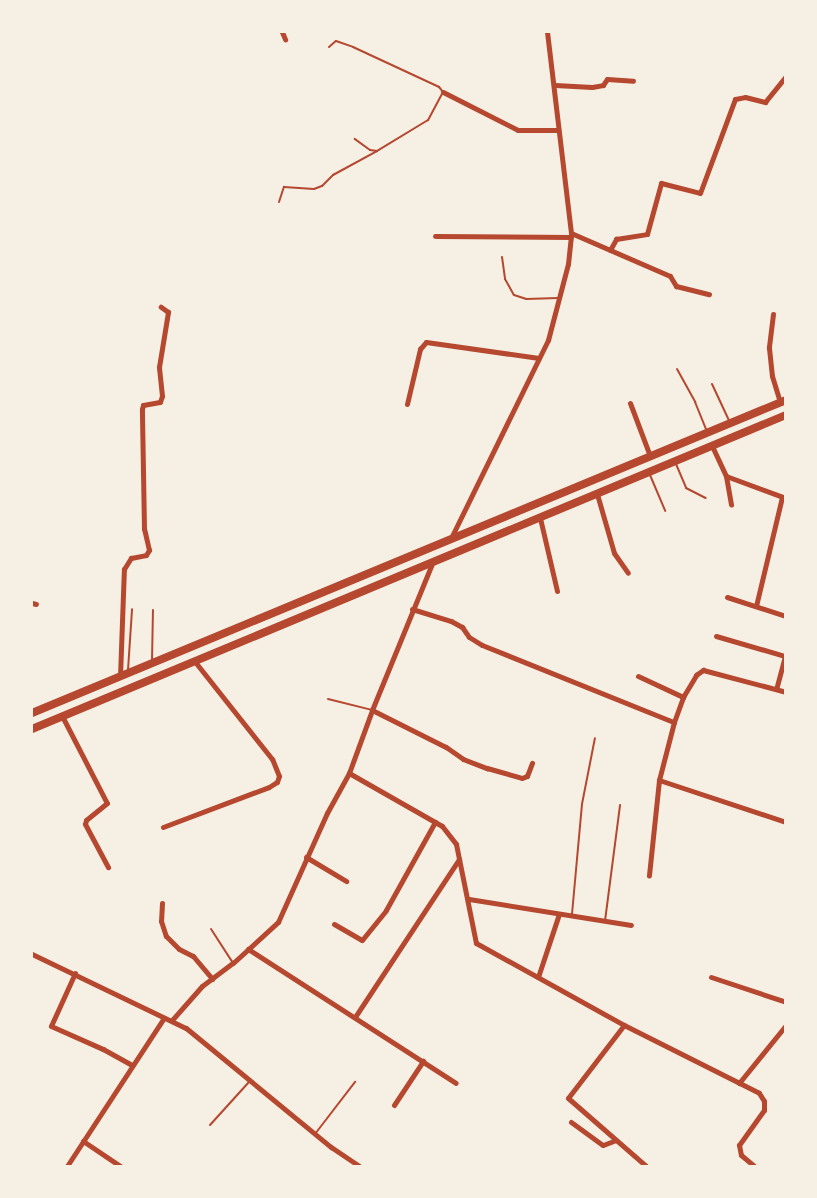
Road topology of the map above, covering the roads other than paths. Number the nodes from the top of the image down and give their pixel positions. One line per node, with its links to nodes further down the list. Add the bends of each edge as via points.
1 (282, 32): 3 (street)
2 (547, 32): 7 (street)
3 (285, 39)
4 (329, 47): 8 (lane, via 336,41 353,46)
5 (786, 76): 15 (street, via 765,102 735,99 699,193 662,183 647,234 616,239)
6 (633, 81): 7 (street, via 607,79 603,85 592,87)
7 (555, 85): 9 (street)
8 (443, 92): 9 (street, via 518,130); 11 (lane, via 428,120)
9 (558, 130): 13 (street)
10 (355, 140): 11 (lane)
11 (377, 151): 12 (lane, via 333,175 322,186 284,187)
12 (279, 202)
13 (571, 235): 14 (street); 15 (street); 18 (street)
14 (435, 236)
15 (610, 250): 17 (street, via 670,276 676,286)
16 (502, 257): 18 (lane, via 505,279 514,295 526,299)
17 (709, 294)
18 (560, 297): 21 (street)
19 (161, 307): 54 (street, via 168,312 159,367 162,396 160,402 143,405 142,409 144,529 149,550 146,555 131,558 124,569)
20 (773, 314): 24 (street, via 769,348 772,376)
21 (539, 358): 26 (street, via 426,342 420,349); 41 (street)
22 (676, 369): 29 (lane)
23 (712, 384): 28 (lane)
24 (783, 401): 28 (main road)
25 (630, 403): 31 (street)
26 (407, 404)
27 (786, 415): 30 (main road)
28 (730, 423): 29 (main road)
29 (707, 432): 31 (main road)
30 (712, 446): 32 (main road); 34 (street)
31 (650, 456): 41 (main road)
32 (675, 461): 33 (main road); 37 (lane, via 686,488)
33 (649, 472): 35 (main road); 39 (lane)
34 (726, 476): 36 (street); 38 (street)
35 (597, 494): 40 (main road); 43 (street, via 614,553)
36 (784, 497): 46 (street)
37 (706, 498)
38 (731, 505)
39 (665, 511)
40 (540, 518): 42 (main road); 44 (street)
41 (449, 542): 53 (main road)
42 (432, 564): 48 (street); 52 (main road)
43 (628, 573)
44 (557, 591)
45 (727, 597): 46 (street)
46 (756, 606): 50 (street)
47 (132, 609): 54 (lane)
48 (412, 609): 60 (street); 63 (street, via 451,621 482,645)
49 (153, 610): 53 (lane)
50 (786, 616)
51 (716, 636): 56 (street, via 785,656)
52 (195, 662): 62 (main road); 72 (street, via 272,759 279,776 269,787)
53 (152, 663): 54 (main road)
54 (124, 675): 61 (main road)
55 (638, 676): 58 (street)
56 (776, 689): 57 (street); 58 (street, via 699,671)
57 (786, 692)
58 (683, 697): 63 (street)
59 (328, 699): 60 (lane)
60 (372, 710): 66 (street, via 487,768 522,778 527,776); 67 (street)
61 (32, 713)
62 (62, 716): 64 (main road); 75 (street, via 107,802 85,824)
63 (674, 722): 68 (street)
64 (32, 729)
65 (595, 738): 81 (lane, via 582,804)
66 (532, 763)
67 (350, 773): 70 (street); 73 (street)
68 (659, 780): 71 (street); 76 (street)
69 (620, 805): 82 (lane)
70 (435, 822): 74 (street, via 456,844); 83 (street, via 386,910 362,940)
71 (786, 822)
72 (163, 827)
73 (306, 857): 77 (street); 86 (street, via 278,922)
74 (459, 859): 78 (street); 94 (street)
75 (108, 867)
76 (649, 875)
77 (346, 881)
78 (469, 899): 80 (street); 90 (street, via 476,943)
79 (162, 903): 92 (street, via 161,921 166,936 193,956)
80 (559, 914): 81 (street); 90 (street)
81 (572, 916): 82 (street)
82 (605, 921): 84 (street)
83 (334, 924)
84 (631, 925)
85 (211, 929): 88 (lane)
86 (248, 949): 88 (street); 94 (street)
87 (32, 954): 89 (street)
88 (233, 963): 92 (street)
89 (75, 973): 95 (street); 100 (street, via 51,1026)
90 (538, 977): 97 (street)
91 (711, 977): 93 (street)
92 (212, 979): 96 (street)
93 (786, 1002)
94 (356, 1017): 99 (street)
95 (164, 1018): 96 (street); 100 (street)
96 (172, 1020): 101 (street)
97 (624, 1025): 104 (street); 109 (street, via 568,1098)
98 (786, 1025): 104 (street)
99 (423, 1062): 103 (street); 105 (street)
100 (132, 1065): 110 (street)
101 (250, 1080): 107 (lane); 108 (street)
102 (355, 1082): 108 (lane)
103 (456, 1083)
104 (739, 1083): 115 (street, via 759,1093 764,1101 764,1110 739,1145 741,1155)
105 (394, 1105)
106 (571, 1122): 109 (street, via 603,1145)
107 (210, 1125)
108 (315, 1134): 113 (street)
109 (616, 1140): 114 (street)
110 (83, 1142): 111 (street); 112 (street)
111 (67, 1167)
112 (120, 1167)
113 (359, 1167)
114 (646, 1167)
115 (754, 1167)

